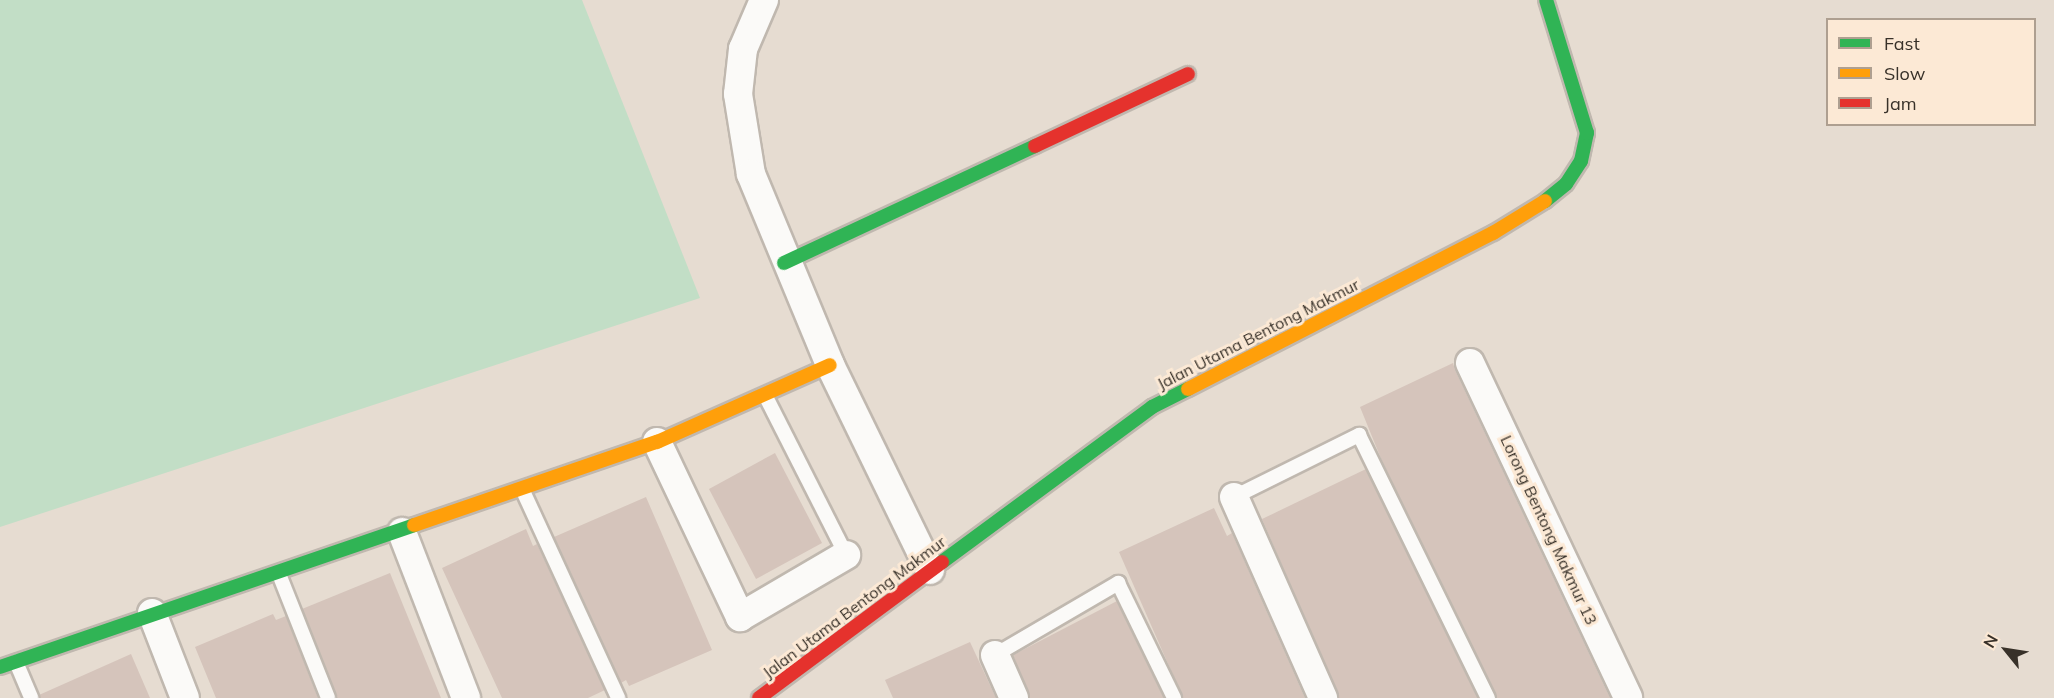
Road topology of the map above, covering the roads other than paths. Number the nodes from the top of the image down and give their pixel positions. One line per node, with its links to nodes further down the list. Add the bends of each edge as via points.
1 (764, 0): 4 (street, via 743,49 738,94 742,136)
2 (1546, 0): 13 (street, Jalan Utama Bentong Makmur, via 1587,133 1581,161 1566,184 1536,209 1152,407)
3 (1188, 74): 4 (street)
4 (784, 263): 6 (street)
5 (1470, 363): 29 (street, Lorong Bentong Makmur 13)
6 (830, 365): 7 (street); 13 (street)
7 (765, 395): 8 (street); 12 (lane)
8 (657, 442): 9 (street); 12 (street, via 740,617)
9 (523, 491): 11 (street); 23 (lane)
10 (1234, 497): 27 (street); 28 (lane, via 1359,435)
11 (402, 532): 14 (street); 22 (street)
12 (846, 555)
13 (930, 570): 24 (street, Jalan Utama Bentong Makmur)
14 (279, 574): 15 (street); 21 (lane)
15 (152, 613): 17 (street); 20 (street)
16 (995, 655): 25 (street); 26 (lane, via 1118,583)
17 (16, 662): 18 (street); 19 (lane)
18 (0, 667)
19 (31, 698)
20 (185, 698)
21 (328, 698)
22 (466, 698)
23 (618, 698)
24 (759, 698)
25 (1014, 698)
26 (1174, 698)
27 (1323, 698)
28 (1488, 698)
29 (1628, 698)

